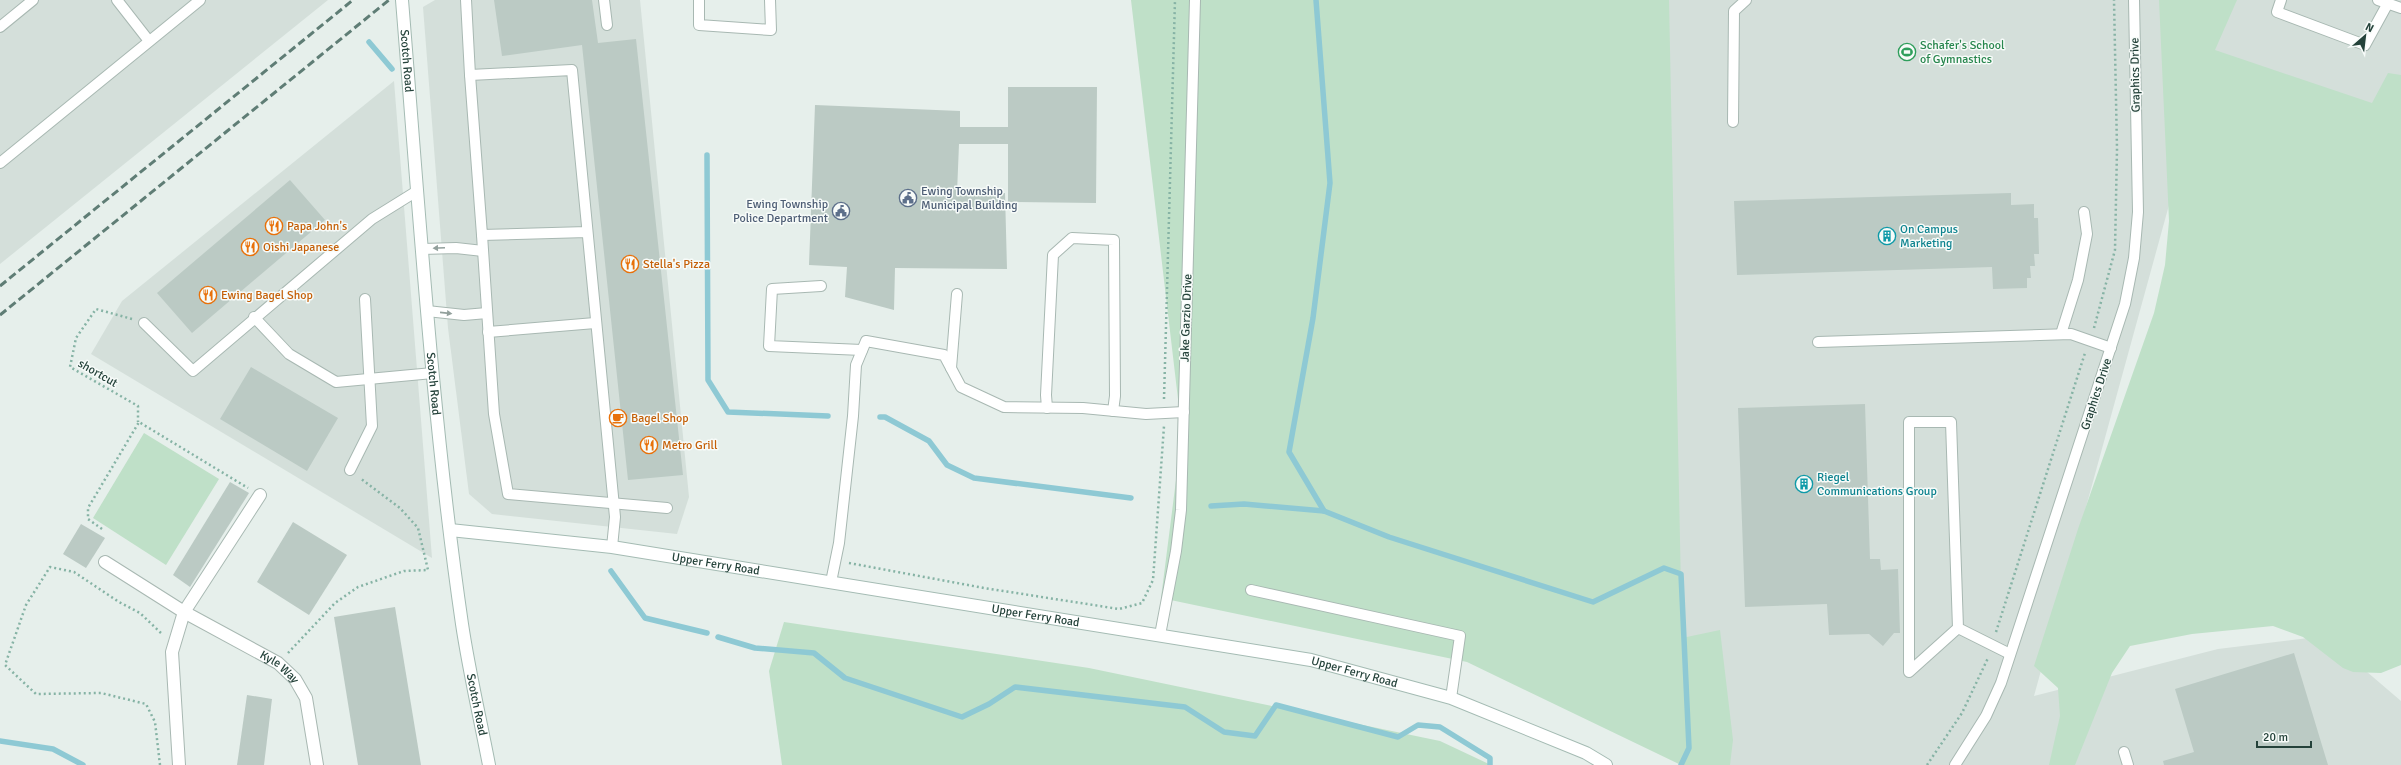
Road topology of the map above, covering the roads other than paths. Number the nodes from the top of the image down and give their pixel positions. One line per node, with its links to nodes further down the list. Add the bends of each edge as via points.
1 (33, 0): 16 (lane)
2 (117, 0): 17 (lane)
3 (200, 0): 17 (lane)
4 (402, 0): 21 (main road, Scotch Road)
5 (466, 0): 18 (lane)
6 (604, 0): 15 (lane)
7 (699, 0): 8 (lane, via 699,25 771,30)
8 (770, 0)
9 (1195, 0): 45 (lane, Jake Garzio Drive)
10 (1746, 0): 19 (lane, via 1734,11)
11 (2134, 0): 38 (lane, Graphics Drive, via 2138,212 2134,258 2125,304)
12 (2281, 0): 13 (lane, via 2277,12 2365,44)
13 (2383, 2): 14 (lane)
14 (2401, 8)
15 (607, 25)
16 (0, 27)
17 (149, 41): 20 (lane)
18 (470, 75): 23 (lane, via 572,70); 24 (lane)
19 (1733, 122)
20 (0, 163)
21 (417, 191): 25 (main road, Scotch Road); 32 (lane, via 372,219)
22 (2084, 212): 36 (lane, via 2087,234 2078,280)
23 (587, 232): 24 (lane); 34 (lane)
24 (482, 236): 26 (lane)
25 (422, 249): 26 (lane, one-way to 25, via 456,248); 30 (main road, Scotch Road)
26 (483, 251): 31 (lane)
27 (821, 286): 39 (lane, via 772,289 769,346)
28 (958, 294): 40 (lane)
29 (366, 299): 42 (lane)
30 (427, 311): 31 (lane, one-way to 31, via 464,315); 41 (main road, Scotch Road)
31 (487, 313): 35 (lane)
32 (254, 317): 33 (lane, via 193,371); 42 (lane, via 289,354 336,382)
33 (144, 323)
34 (595, 323): 35 (lane); 48 (lane)
35 (488, 332): 48 (lane, via 494,414 508,494)
36 (2061, 334): 37 (lane); 38 (lane, via 2071,334)
37 (1818, 342)
38 (2111, 348): 58 (lane, Graphics Drive)
39 (862, 350): 40 (lane, via 866,342 944,355); 53 (lane, via 856,365 839,543)
40 (951, 368): 43 (lane, via 960,387 1004,407)
41 (433, 373): 42 (lane); 50 (main road, Scotch Road)
42 (369, 379): 46 (lane, via 372,426)
43 (1047, 408): 44 (lane); 44 (lane, via 1053,255 1072,238 1100,239 1114,240)
44 (1113, 411): 45 (lane, via 1146,414)
45 (1184, 412): 57 (lane, Jake Garzio Drive, via 1178,537)
46 (350, 470)
47 (260, 495): 55 (main road)
48 (614, 503): 49 (lane); 51 (lane)
49 (667, 508)
50 (450, 530): 51 (main road, Upper Ferry Road); 63 (main road, Scotch Road, via 462,626)
51 (612, 547): 53 (main road, Upper Ferry Road)
52 (105, 562): 55 (main road, Kyle Way)
53 (832, 582): 57 (main road, Upper Ferry Road)
54 (1251, 590): 59 (lane, via 1460,636)
55 (184, 612): 61 (main road, via 172,652); 62 (main road, Kyle Way, via 278,663 296,679 306,698)
56 (1958, 628): 56 (lane, via 1951,422 1909,422 1909,672); 58 (lane)
57 (1160, 635): 59 (main road, Upper Ferry Road, via 1311,660)
58 (2010, 654): 65 (lane, Graphics Drive, via 2001,683 1986,716)
59 (1451, 698): 64 (main road, Upper Ferry Road, via 1586,754)
60 (2124, 752): 66 (lane)
61 (179, 765)
62 (316, 765)
63 (489, 765)
64 (1606, 765)
65 (1955, 765)
66 (2128, 765)

